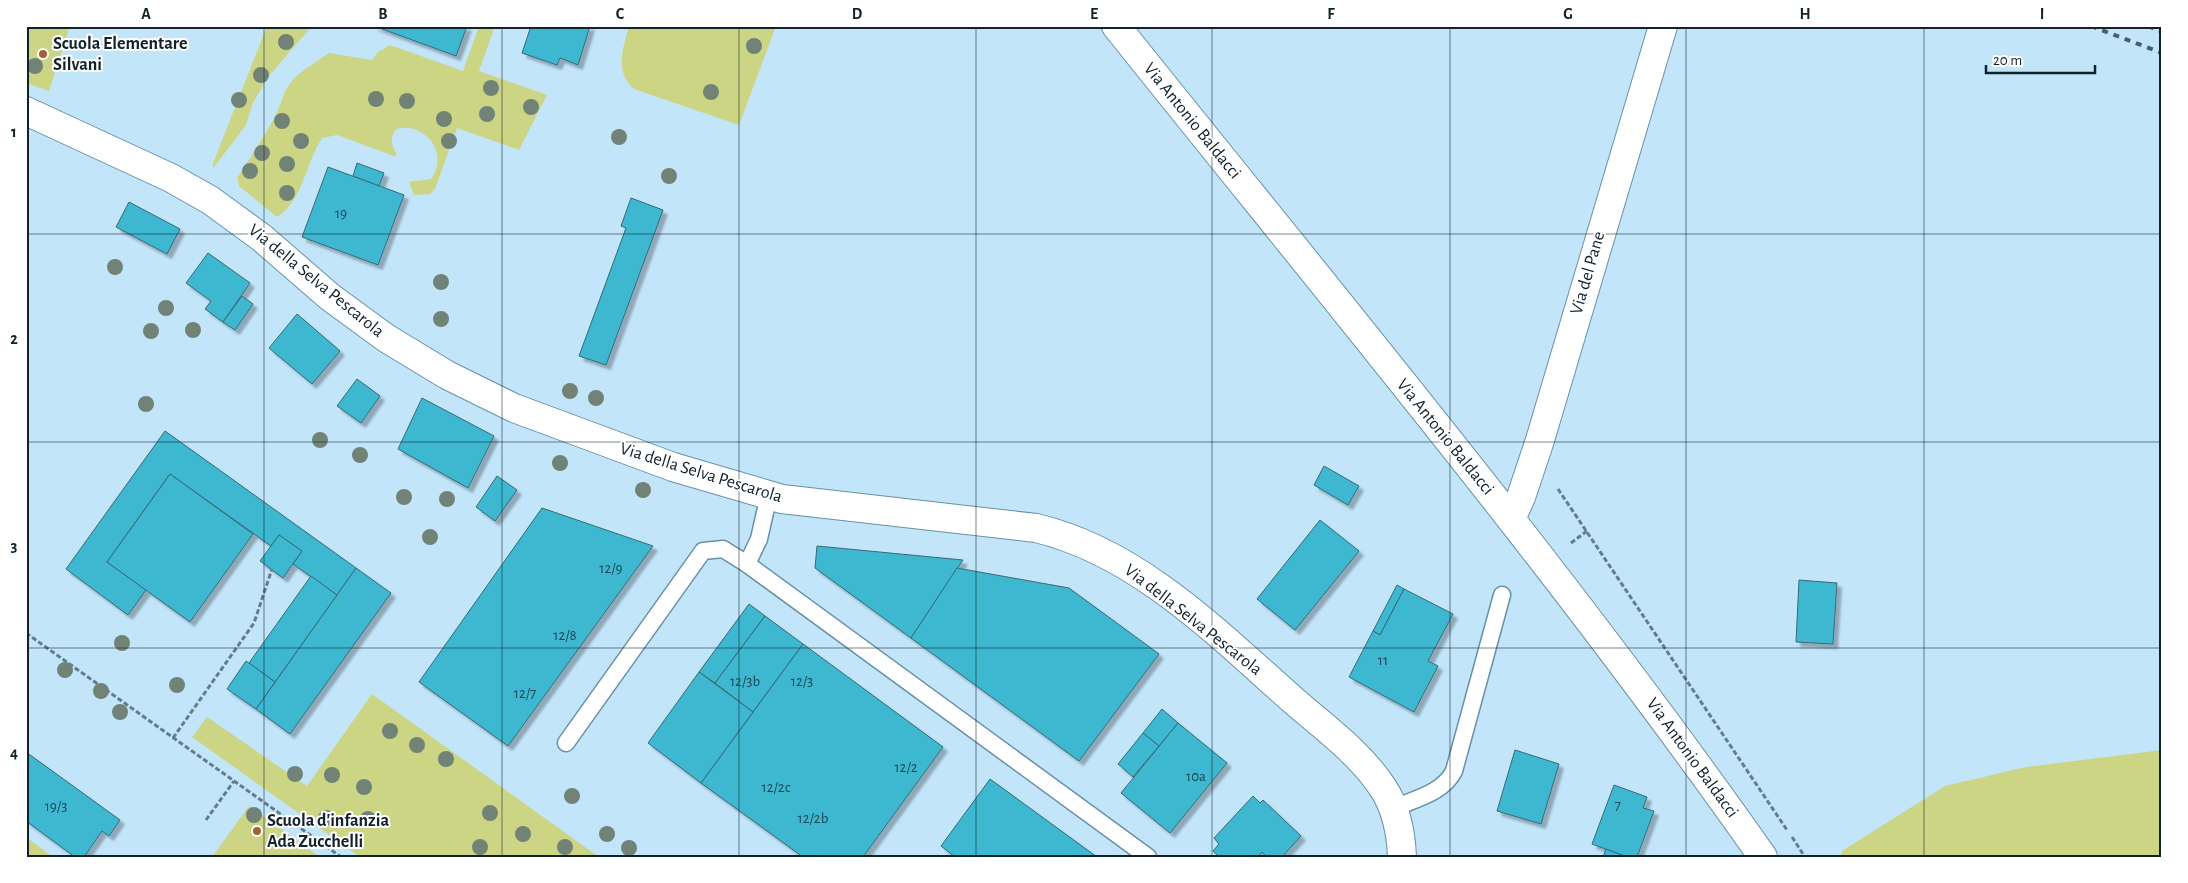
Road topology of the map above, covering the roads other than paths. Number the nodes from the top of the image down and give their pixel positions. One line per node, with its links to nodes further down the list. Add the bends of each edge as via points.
1 (1116, 26): 5 (street, Via Antonio Baldacci)
2 (1663, 26): 5 (street, Via del Pane, via 1540,440)
3 (26, 111): 4 (street, Via della Selva Pescarola, via 171,178 210,200 365,323 448,376 548,421 673,467)
4 (769, 495): 6 (lane, via 759,539); 9 (street, Via della Selva Pescarola, via 824,505 1036,528 1067,536 1098,550 1158,587 1251,662 1353,753 1375,776)
5 (1511, 519): 12 (street, Via Antonio Baldacci, via 1653,704)
6 (747, 564): 8 (lane, via 723,549 703,551); 10 (lane)
7 (1502, 594): 9 (lane, via 1454,771 1439,788)
8 (566, 743)
9 (1394, 808): 11 (street, Via della Selva Pescarola)
10 (1148, 857)
11 (1402, 857)
12 (1763, 857)

